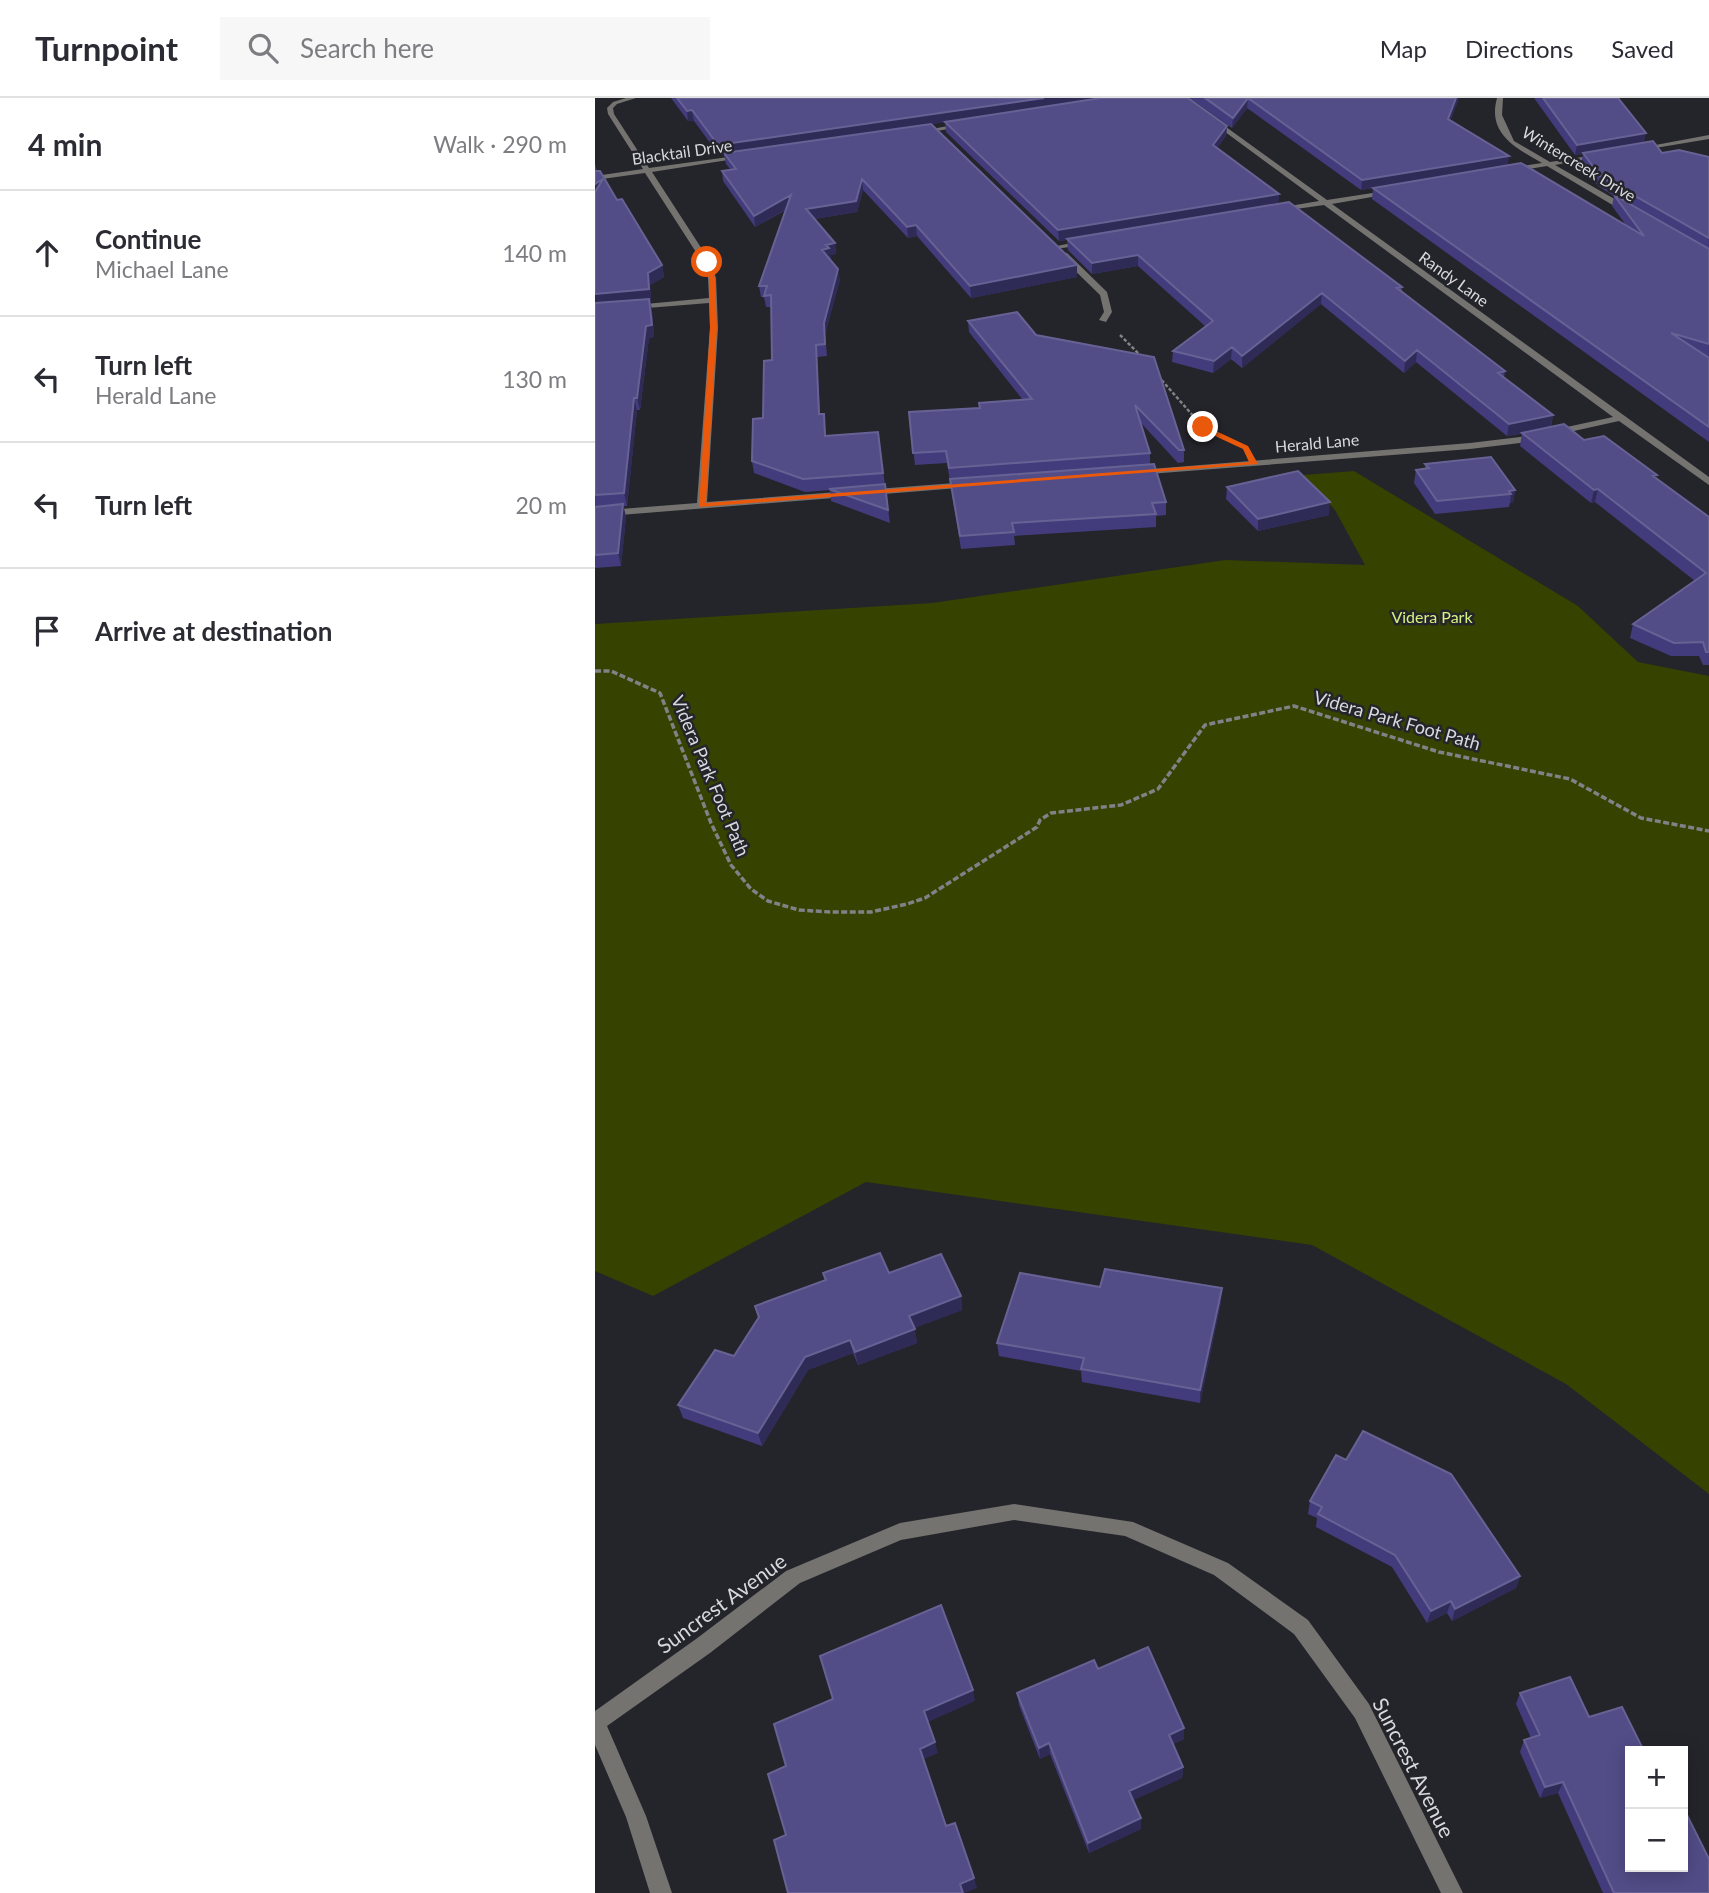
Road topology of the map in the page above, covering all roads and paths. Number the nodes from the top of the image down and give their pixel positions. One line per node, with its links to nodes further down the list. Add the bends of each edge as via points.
1 (633, 98): 13 (street, via 615,103 611,114)
2 (1182, 98): 17 (street, Randy Lane)
3 (1500, 98): 12 (street, Wintercreek Drive, via 1498,116 1511,142)
4 (975, 123): 5 (street)
5 (935, 129): 6 (street); 8 (street)
6 (908, 133)
7 (1709, 137): 9 (street)
8 (945, 138)
9 (1628, 150)
10 (1615, 153): 12 (street)
11 (757, 155): 13 (street, Blacktail Drive)
12 (1548, 164): 14 (street); 19 (street, Wintercreek Drive)
13 (647, 171): 15 (street, Blacktail Drive); 23 (street, via 707,262)
14 (1509, 171)
15 (595, 178)
16 (1404, 189): 17 (street)
17 (1326, 203): 18 (street); 28 (street, Randy Lane)
18 (1264, 213)
19 (1640, 217)
20 (1047, 238): 22 (street)
21 (1095, 240): 22 (street)
22 (1056, 247): 25 (street, via 1104,294 1108,312)
23 (712, 300): 24 (street); 33 (street)
24 (629, 307)
25 (1103, 320): 26 (path)
26 (1148, 364)
27 (1157, 374): 29 (path, via 1203,427 1246,448)
28 (1620, 418): 29 (street, Herald Lane, via 1520,440); 31 (street, Randy Lane)
29 (1254, 464): 30 (street, Herald Lane)
30 (1130, 473)
31 (1709, 482)
32 (978, 485): 33 (street)
33 (702, 505): 34 (street)
34 (595, 514)
35 (595, 671): 36 (path, Videra Park Foot Path, via 611,671 660,693 731,865 768,901 800,909 871,912 925,898 1037,827 1051,813 1121,805 1158,789 1205,725 1294,706 1439,752 1570,779 1641,818)
36 (1709, 831)
37 (595, 1722): 38 (street, via 636,1816); 39 (street, Suncrest Avenue, via 793,1577 900,1532 1014,1512 1126,1528 1221,1569 1301,1627 1362,1711)
38 (661, 1893)
39 (1452, 1893)

